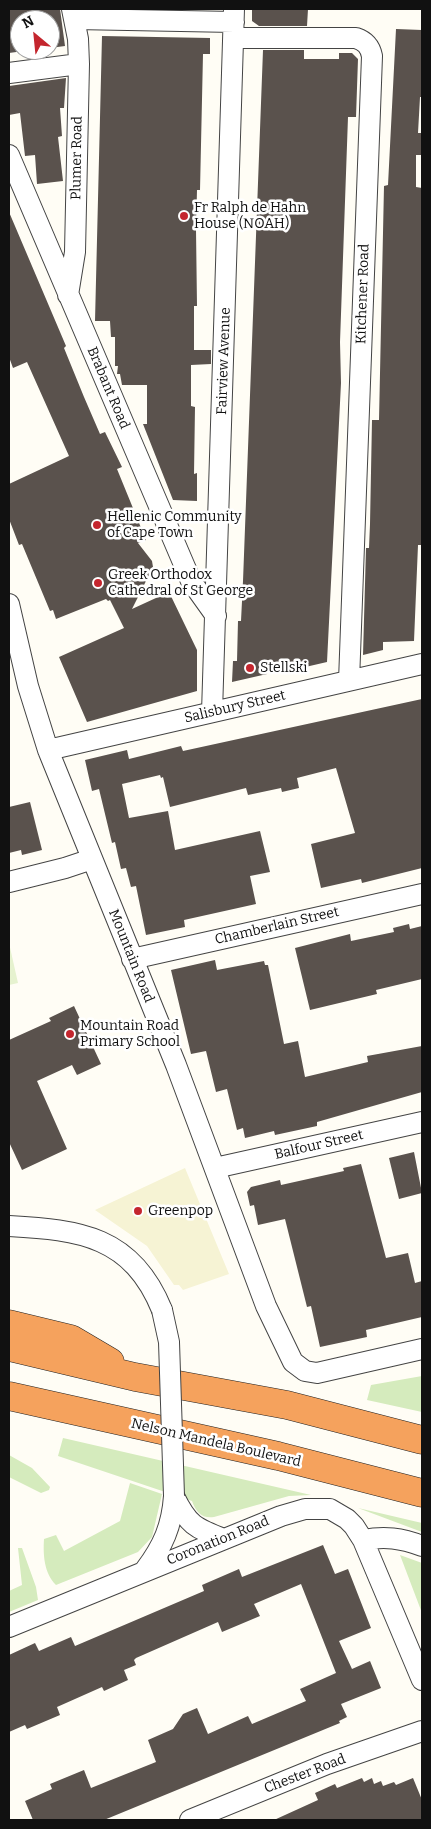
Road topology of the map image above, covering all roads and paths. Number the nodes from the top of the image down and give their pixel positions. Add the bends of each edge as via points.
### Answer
1 (73, 14) edge
2 (234, 23) edge
3 (79, 64) junction
4 (9, 73) edge
5 (9, 155) edge
6 (68, 296) junction
7 (9, 604) edge
8 (216, 616) junction
9 (422, 664) edge
10 (349, 681) junction
11 (212, 712) junction
12 (48, 750) junction
13 (92, 859) junction
14 (9, 882) edge
15 (422, 894) edge
16 (132, 959) junction
17 (422, 1122) edge
18 (215, 1168) junction
19 (9, 1226) edge
20 (9, 1324) edge
21 (9, 1347) edge
22 (422, 1349) edge
23 (135, 1377) junction
24 (9, 1396) edge
25 (422, 1440) edge
26 (422, 1493) edge
27 (174, 1496) junction
28 (224, 1539) junction
29 (363, 1540) junction
30 (422, 1546) edge
31 (145, 1570) junction
32 (9, 1627) edge
33 (422, 1680) edge
34 (422, 1731) edge
35 (190, 1820) edge

1 - 2 street, Kitchener Road
1 - 3 street, Plumer Road
2 - 8 street, Fairview Avenue
2 - 10 street, Kitchener Road via 356,38 363,40 372,56
3 - 4 street
3 - 6 street, Plumer Road via 75,252
5 - 6 street, Brabant Road
6 - 8 street, Brabant Road via 191,581
7 - 12 street, Mountain Road via 28,686
8 - 11 street, Fairview Avenue
9 - 10 street, Salisbury Street
10 - 11 street, Salisbury Street
11 - 12 street, Salisbury Street
12 - 13 street, Mountain Road
13 - 14 street
13 - 16 street, Mountain Road
15 - 16 street, Chamberlain Street
16 - 18 street, Mountain Road
17 - 18 street, Balfour Street
18 - 22 street, Mountain Road via 266,1306 293,1362 305,1371 317,1373
19 - 27 street, bridge via 59,1229 88,1235 109,1245 144,1276 162,1310 169,1342
20 - 23 highway via 71,1339
21 - 23 highway
23 - 25 highway via 287,1406
24 - 26 highway, Nelson Mandela Boulevard via 278,1456
27 - 28 street via 189,1523
27 - 31 street via 168,1533
28 - 29 street, Coronation Road via 281,1516 319,1508 330,1509 347,1518
28 - 31 street, Coronation Road
29 - 30 street via 401,1538
29 - 33 street, Coronation Road
31 - 32 street, Coronation Road
34 - 35 street, Chester Road via 327,1764

